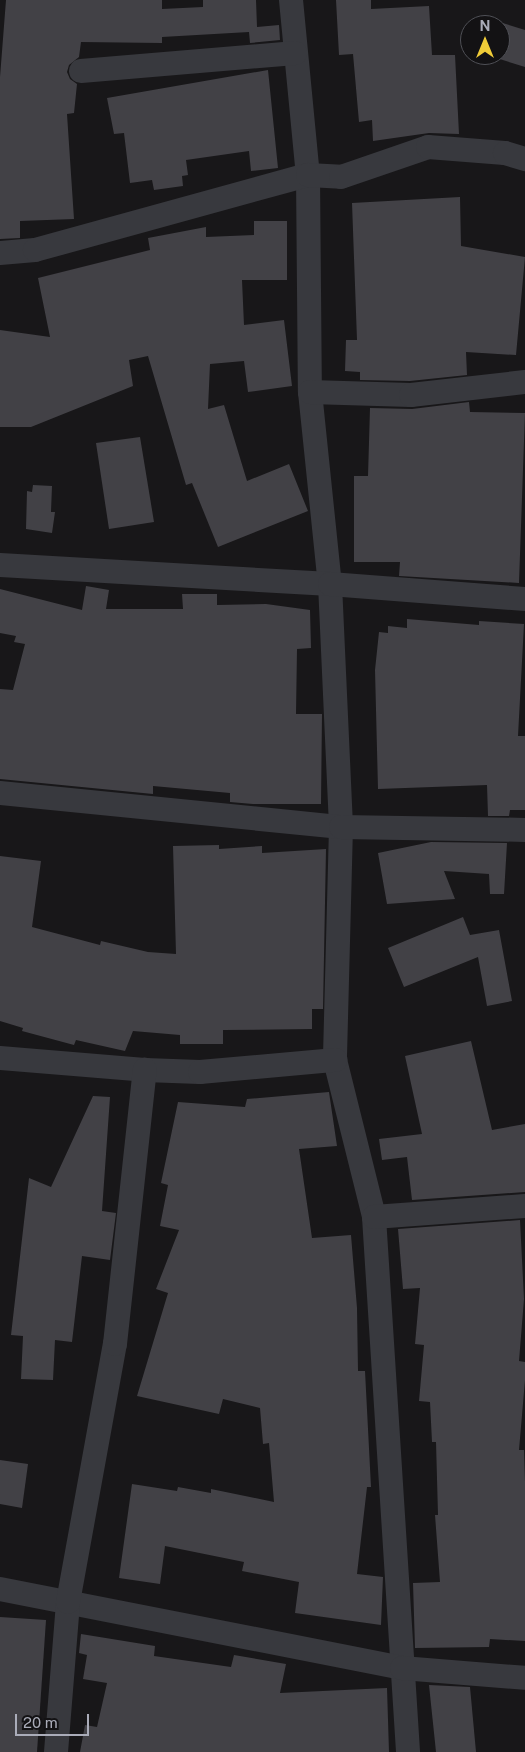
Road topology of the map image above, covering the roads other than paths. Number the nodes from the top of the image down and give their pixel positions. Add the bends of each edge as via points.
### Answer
1 (290, 0) edge
2 (295, 53) junction
3 (81, 72) dead end
4 (525, 159) edge
5 (308, 175) junction
6 (0, 253) edge
7 (525, 382) edge
8 (310, 392) junction
9 (0, 565) edge
10 (330, 584) junction
11 (525, 599) edge
12 (0, 793) edge
13 (341, 827) junction
14 (525, 830) edge
15 (0, 1058) edge
16 (335, 1060) junction
17 (144, 1070) junction
18 (525, 1206) edge
19 (374, 1217) junction
20 (0, 1589) edge
21 (68, 1602) junction
22 (402, 1668) junction
23 (525, 1678) edge
24 (56, 1752) edge
25 (408, 1752) edge

1 - 2 street
2 - 3 street
2 - 5 street
4 - 5 street via 505,153 428,147 342,177
5 - 6 street via 35,250
5 - 8 street
7 - 8 street via 411,394
8 - 10 street
9 - 10 street
10 - 11 street
10 - 13 street
12 - 13 street
13 - 14 street
13 - 16 street
15 - 17 street
16 - 17 street via 200,1072
16 - 19 street
17 - 21 street via 115,1344
18 - 19 street
19 - 22 street
20 - 21 street
21 - 22 street
21 - 24 street
22 - 23 street
22 - 25 street

